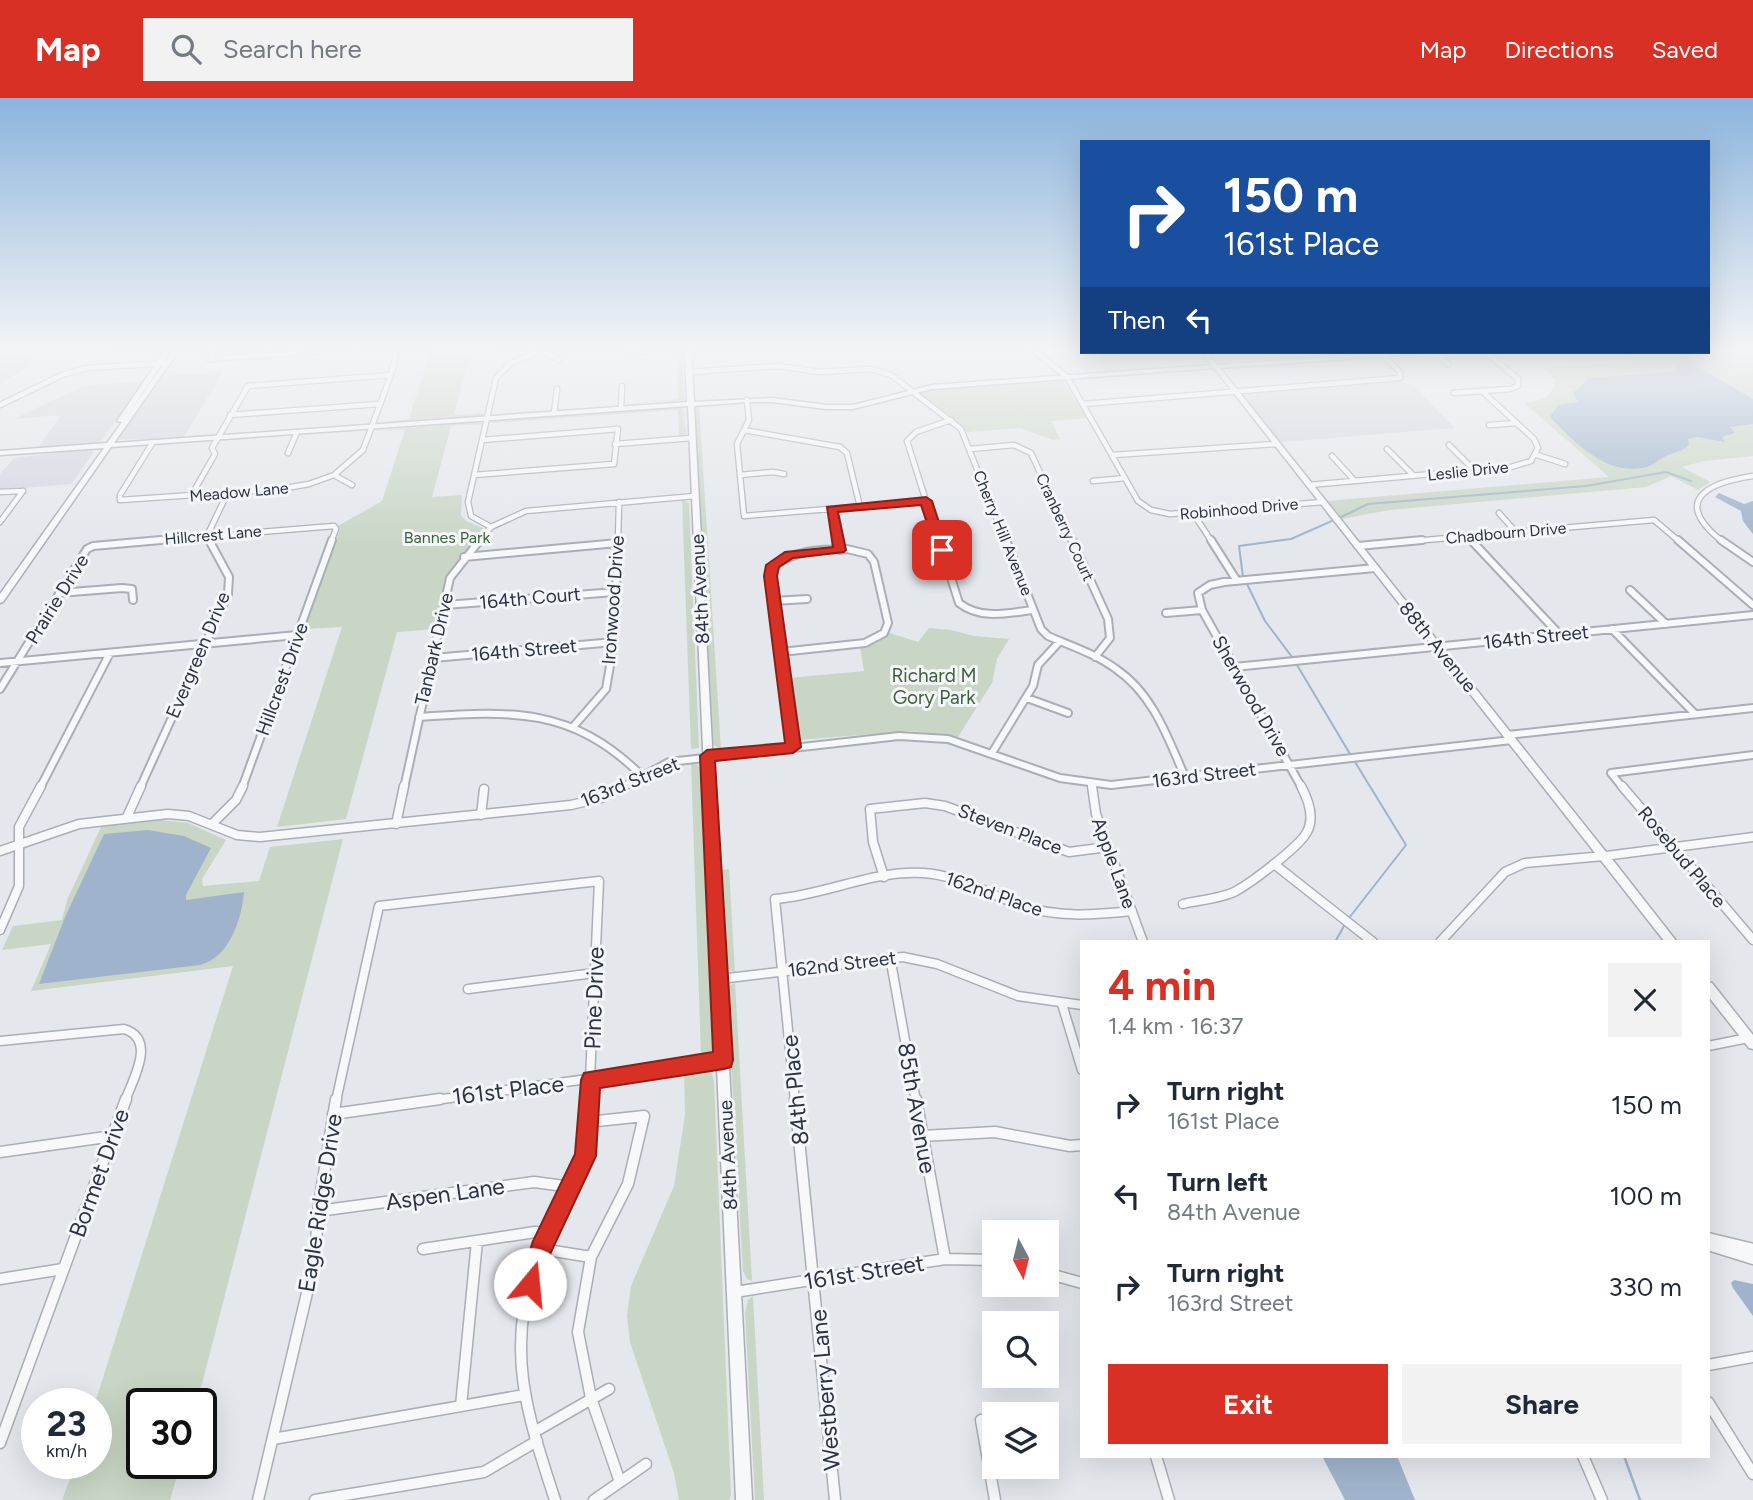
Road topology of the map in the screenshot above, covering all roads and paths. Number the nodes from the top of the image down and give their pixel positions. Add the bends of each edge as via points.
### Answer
1 (126, 414) edge
2 (238, 414) edge
3 (376, 414) edge
4 (488, 414) edge
5 (535, 414) edge
6 (691, 414) edge
7 (748, 414) edge
8 (944, 414) edge
9 (1089, 414) edge
10 (1253, 414) edge
11 (1508, 414) edge
12 (230, 415) joint
13 (487, 418) junction
14 (951, 420) junction
15 (1517, 423) junction
16 (1489, 425) dead end
17 (372, 426) junction
18 (744, 430) junction
19 (297, 432) junction
20 (217, 438) junction
21 (692, 438) junction
22 (482, 440) junction
23 (153, 442) junction
24 (615, 444) junction
25 (1277, 444) junction
26 (107, 445) junction
27 (1449, 445) dead end
28 (970, 449) junction
29 (1387, 449) dead end
30 (0, 453) edge
31 (288, 453) dead end
32 (1112, 455) junction
33 (1537, 455) junction
34 (1332, 456) dead end
35 (1565, 464) dead end
36 (1475, 471) junction
37 (784, 474) dead end
38 (334, 475) junction
39 (474, 475) junction
40 (740, 475) junction
41 (1753, 475) edge
42 (1413, 476) junction
43 (1125, 478) junction
44 (1354, 480) junction
45 (1093, 481) dead end
46 (352, 485) dead end
47 (1310, 485) junction
48 (0, 492) edge
49 (227, 494) junction
50 (191, 496) junction
51 (695, 496) junction
52 (926, 501) junction
53 (619, 502) junction
54 (1323, 502) junction
55 (860, 507) junction
56 (1688, 508) dead end
57 (831, 509) junction
58 (1696, 510) junction
59 (1193, 513) junction
60 (1499, 513) dead end
61 (0, 522) edge
62 (334, 526) joint
63 (491, 527) junction
64 (1515, 531) junction
65 (206, 536) junction
66 (1467, 536) junction
67 (618, 544) junction
68 (93, 546) joint
69 (1358, 546) junction
70 (840, 550) junction
71 (464, 557) junction
72 (1753, 562) edge
73 (1375, 568) junction
74 (1237, 580) junction
75 (1630, 590) dead end
76 (615, 592) junction
77 (60, 593) junction
78 (807, 598) dead end
79 (0, 600) edge
80 (133, 600) dead end
81 (773, 601) junction
82 (445, 605) junction
83 (1753, 605) edge
84 (1033, 610) junction
85 (1202, 610) junction
86 (1166, 613) dead end
87 (1753, 615) edge
88 (1665, 624) junction
89 (1612, 629) junction
90 (297, 635) junction
91 (1560, 635) junction
92 (1060, 641) junction
93 (614, 642) junction
94 (205, 644) junction
95 (1438, 647) junction
96 (780, 652) junction
97 (110, 653) junction
98 (1095, 657) junction
99 (433, 658) junction
100 (18, 661) junction
101 (0, 663) edge
102 (1234, 667) junction
103 (0, 689) edge
104 (1027, 698) junction
105 (1753, 708) edge
106 (1068, 713) dead end
107 (1695, 714) junction
108 (419, 717) junction
109 (573, 727) junction
110 (1510, 738) junction
111 (793, 747) junction
112 (992, 753) junction
113 (1753, 755) edge
114 (707, 756) junction
115 (1290, 764) junction
116 (641, 775) junction
117 (1185, 777) junction
118 (1092, 783) junction
119 (484, 789) dead end
120 (481, 815) junction
121 (127, 817) junction
122 (212, 824) junction
123 (396, 824) junction
124 (1753, 837) edge
125 (19, 844) junction
126 (1108, 847) junction
127 (1673, 847) junction
128 (0, 851) edge
129 (1604, 856) junction
130 (1275, 864) junction
131 (884, 877) junction
132 (775, 899) joint
133 (1183, 904) dead end
134 (379, 906) joint
135 (1132, 911) junction
136 (0, 930) edge
137 (1142, 940) edge
138 (1370, 940) edge
139 (1442, 940) edge
140 (1670, 940) edge
141 (1753, 940) edge
142 (890, 957) junction
143 (783, 970) junction
144 (595, 973) junction
145 (720, 979) junction
146 (468, 989) dead end
147 (1710, 990) edge
148 (1062, 1004) junction
149 (1080, 1006) edge
150 (0, 1041) edge
151 (1751, 1041) edge
152 (1710, 1046) edge
153 (724, 1060) junction
154 (1080, 1063) edge
155 (591, 1080) junction
156 (333, 1114) junction
157 (588, 1122) junction
158 (113, 1136) junction
159 (922, 1136) junction
160 (1080, 1145) edge
161 (0, 1152) edge
162 (572, 1187) junction
163 (318, 1211) junction
164 (549, 1233) junction
165 (1710, 1238) edge
166 (477, 1241) junction
167 (1710, 1246) edge
168 (423, 1249) dead end
169 (541, 1249) junction
170 (1753, 1249) edge
171 (591, 1257) junction
172 (945, 1259) junction
173 (1753, 1259) edge
174 (982, 1260) edge
175 (64, 1269) junction
176 (1059, 1277) edge
177 (0, 1279) edge
178 (814, 1280) junction
179 (1080, 1282) edge
180 (735, 1292) junction
181 (1753, 1357) edge
182 (1710, 1365) edge
183 (609, 1389) dead end
184 (524, 1395) junction
185 (590, 1398) junction
186 (1710, 1405) edge
187 (461, 1406) junction
188 (981, 1420) dead end
189 (3, 1430) edge
190 (535, 1436) junction
191 (273, 1439) junction
192 (0, 1443) edge
193 (1157, 1458) edge
194 (1584, 1458) edge
195 (646, 1464) dead end
196 (1753, 1474) edge
197 (620, 1482) junction
198 (258, 1500) edge
199 (315, 1500) edge
200 (555, 1500) edge
201 (593, 1500) edge
202 (744, 1500) edge
203 (835, 1500) edge
204 (995, 1500) edge
205 (1169, 1500) edge
206 (1602, 1500) edge

1 - 26 street
2 - 12 street
3 - 17 street, Meadow Lane
4 - 13 street
5 - 13 street
6 - 21 street, 84th Avenue
7 - 18 street
8 - 14 street, Cherry Hill Avenue
9 - 32 street, Robinhood Drive
10 - 25 street, 88th Avenue
11 - 15 street
12 - 20 street
13 - 17 street
13 - 22 street
14 - 28 street, Cherry Hill Avenue
14 - 52 street via 908,438
15 - 16 street
15 - 33 street via 1534,439
17 - 19 street
17 - 38 street, Meadow Lane via 363,450
18 - 40 street via 737,441
18 - 55 street via 840,447 847,453
19 - 20 street
19 - 31 street
20 - 23 street
20 - 50 street via 212,448 215,454
21 - 24 street
21 - 51 street, 84th Avenue
22 - 24 street via 618,429
22 - 39 street
23 - 26 street
23 - 50 street, Meadow Lane via 120,500
24 - 39 street via 614,464
25 - 32 street
25 - 47 street, 88th Avenue
26 - 30 street
26 - 79 street
27 - 36 street
28 - 84 street, Cherry Hill Avenue
28 - 98 street, Cranberry Court via 1014,445 1031,453 1108,619 1110,638
29 - 42 street
32 - 43 street, Robinhood Drive
33 - 35 street
33 - 36 street, Leslie Drive via 1517,467
34 - 44 street
36 - 42 street, Leslie Drive
37 - 40 street
38 - 46 street
38 - 49 street, Meadow Lane via 296,487
39 - 63 street via 469,512
40 - 57 street via 744,516
41 - 58 street via 1707,485
42 - 44 street, Leslie Drive
43 - 45 street
43 - 59 street, Robinhood Drive via 1147,509
44 - 47 street, Leslie Drive
47 - 54 street, 88th Avenue
48 - 61 street via 23,491
49 - 50 street, Meadow Lane
49 - 65 street
51 - 53 street, Tanbark Drive
51 - 114 street, 84th Avenue
52 - 55 street
52 - 84 street via 961,605 982,614
53 - 63 street, Tanbark Drive via 526,512
53 - 67 street, Ironwood Drive
54 - 59 street, Robinhood Drive
54 - 69 street, 88th Avenue
55 - 57 street
56 - 58 street
57 - 70 street
58 - 72 street via 1714,535
59 - 74 street
60 - 64 street
62 - 65 street, Hillcrest Lane
62 - 90 street, Hillcrest Drive
63 - 71 street, Tanbark Drive
64 - 66 street, Chadbourn Drive
64 - 83 street, Chadbourn Drive via 1654,520
65 - 68 street, Hillcrest Lane
65 - 94 street, Evergreen Drive via 229,577 228,594
66 - 69 street, Chadbourn Drive
66 - 91 street
67 - 71 street
67 - 76 street, Ironwood Drive
68 - 77 street, Prairie Drive
69 - 73 street, 88th Avenue
70 - 81 street via 796,554 776,562 770,572
70 - 96 street via 860,550 871,556 887,620 884,633 864,643
71 - 82 street, Tanbark Drive via 450,578
73 - 74 street
73 - 95 street, 88th Avenue
74 - 85 street via 1202,588 1198,593
75 - 88 street
76 - 82 street, 164th Court
76 - 93 street, Ironwood Drive
77 - 80 street via 122,588 132,589
77 - 100 street, Prairie Drive
78 - 81 street
81 - 96 street
82 - 99 street, Tanbark Drive
84 - 92 street, Cherry Hill Avenue via 1041,629
85 - 86 street
85 - 102 street, Sherwood Drive
87 - 88 street, 164th Street
88 - 89 street, 164th Street
89 - 91 street, 164th Street
89 - 107 street
90 - 94 street
90 - 122 street, Hillcrest Drive via 244,785
91 - 95 street, 164th Street
92 - 98 street, Cherry Hill Avenue
92 - 104 street via 1038,665
93 - 99 street, 164th Street
93 - 109 street, Ironwood Drive via 606,689
94 - 97 street
94 - 121 street, Evergreen Drive
95 - 102 street, 164th Street
95 - 110 street, 88th Avenue
96 - 111 street
97 - 100 street
97 - 125 street via 19,827
98 - 117 street, Cherry Hill Avenue via 1142,690
99 - 108 street, Tanbark Drive
100 - 101 street
100 - 103 street, Prairie Drive
102 - 115 street, Sherwood Drive
104 - 106 street
104 - 112 street
105 - 107 street, 163rd Street
107 - 110 street, 163rd Street
108 - 109 street via 495,712
108 - 123 street, Tanbark Drive
109 - 116 street via 614,750
110 - 115 street, 163rd Street
110 - 129 street, 88th Avenue
111 - 112 street, 163rd Street via 914,736 948,739
111 - 114 street, 163rd Street
112 - 118 street, 163rd Street via 1060,778
113 - 127 street, Rosebud Place via 1611,774
114 - 116 street, 163rd Street via 668,762
114 - 145 street, 84th Avenue
115 - 117 street, 163rd Street
115 - 130 street, Sherwood Drive via 1308,799 1311,817 1307,833
116 - 120 street, 163rd Street via 601,798
117 - 118 street, 163rd Street
118 - 126 street, Apple Lane via 1096,814
119 - 120 street
120 - 123 street, 163rd Street
121 - 122 street, 163rd Street via 178,815
121 - 125 street, 163rd Street via 79,824
122 - 123 street, 163rd Street via 237,835 260,838
124 - 127 street
125 - 128 street, 163rd Street
125 - 136 street via 19,886
126 - 131 street, Steven Place via 1069,852 945,806 925,803 870,809 873,842
126 - 135 street, Apple Lane
127 - 129 street
127 - 141 street, Rosebud Place
129 - 139 street via 1525,863 1505,872
129 - 140 street, 88th Avenue
130 - 133 street, Sherwood Drive via 1234,892
130 - 138 street
131 - 132 street, 162nd Place
131 - 135 street, 162nd Place via 944,875 1019,904 1066,916
132 - 143 street, 84th Place
134 - 144 street, Pine Drive via 599,881
134 - 156 street, Eagle Ridge Drive
135 - 137 street, Apple Lane
142 - 143 street, 162nd Street
142 - 148 street, 162nd Street via 941,963 1002,991
142 - 159 street, 85th Avenue
143 - 145 street, 162nd Street
143 - 178 street, 84th Place
144 - 146 street
144 - 155 street, Pine Drive
145 - 153 street, 84th Avenue
147 - 151 street
148 - 149 street, 162nd Street
148 - 154 street
150 - 158 street, Bormet Drive via 115,1029 136,1034 142,1053
151 - 152 street
153 - 155 street, 161st Place
153 - 180 street, 84th Avenue
155 - 156 street, 161st Place
155 - 157 street, Pine Drive
156 - 163 street, Eagle Ridge Drive
157 - 162 street, Pine Drive via 585,1156
157 - 171 street via 643,1116 628,1184
158 - 161 street
158 - 175 street, Bormet Drive
159 - 160 street via 995,1132
159 - 172 street, 85th Avenue
162 - 163 street, Aspen Lane via 534,1182
162 - 164 street, Pine Drive
163 - 191 street, Eagle Ridge Drive via 315,1259
164 - 166 street
164 - 169 street, Pine Drive
165 - 170 street
166 - 168 street
166 - 187 street
167 - 173 street
169 - 171 street
169 - 184 street, Pine Drive via 519,1350
171 - 185 street via 578,1332
172 - 174 street, 161st Street
172 - 178 street, 161st Street
175 - 177 street
175 - 189 street, Bormet Drive
176 - 179 street
178 - 180 street, 161st Street
178 - 203 street, Westberry Lane
180 - 202 street, 84th Avenue
181 - 182 street
183 - 185 street
184 - 187 street
184 - 190 street, Pine Drive
185 - 190 street
185 - 197 street
186 - 196 street
187 - 191 street
188 - 204 street
189 - 192 street, Bormet Drive
190 - 199 street via 513,1457 484,1472
190 - 200 street, Pine Drive
191 - 198 street, Eagle Ridge Drive
193 - 205 street
194 - 206 street
195 - 197 street
197 - 201 street

